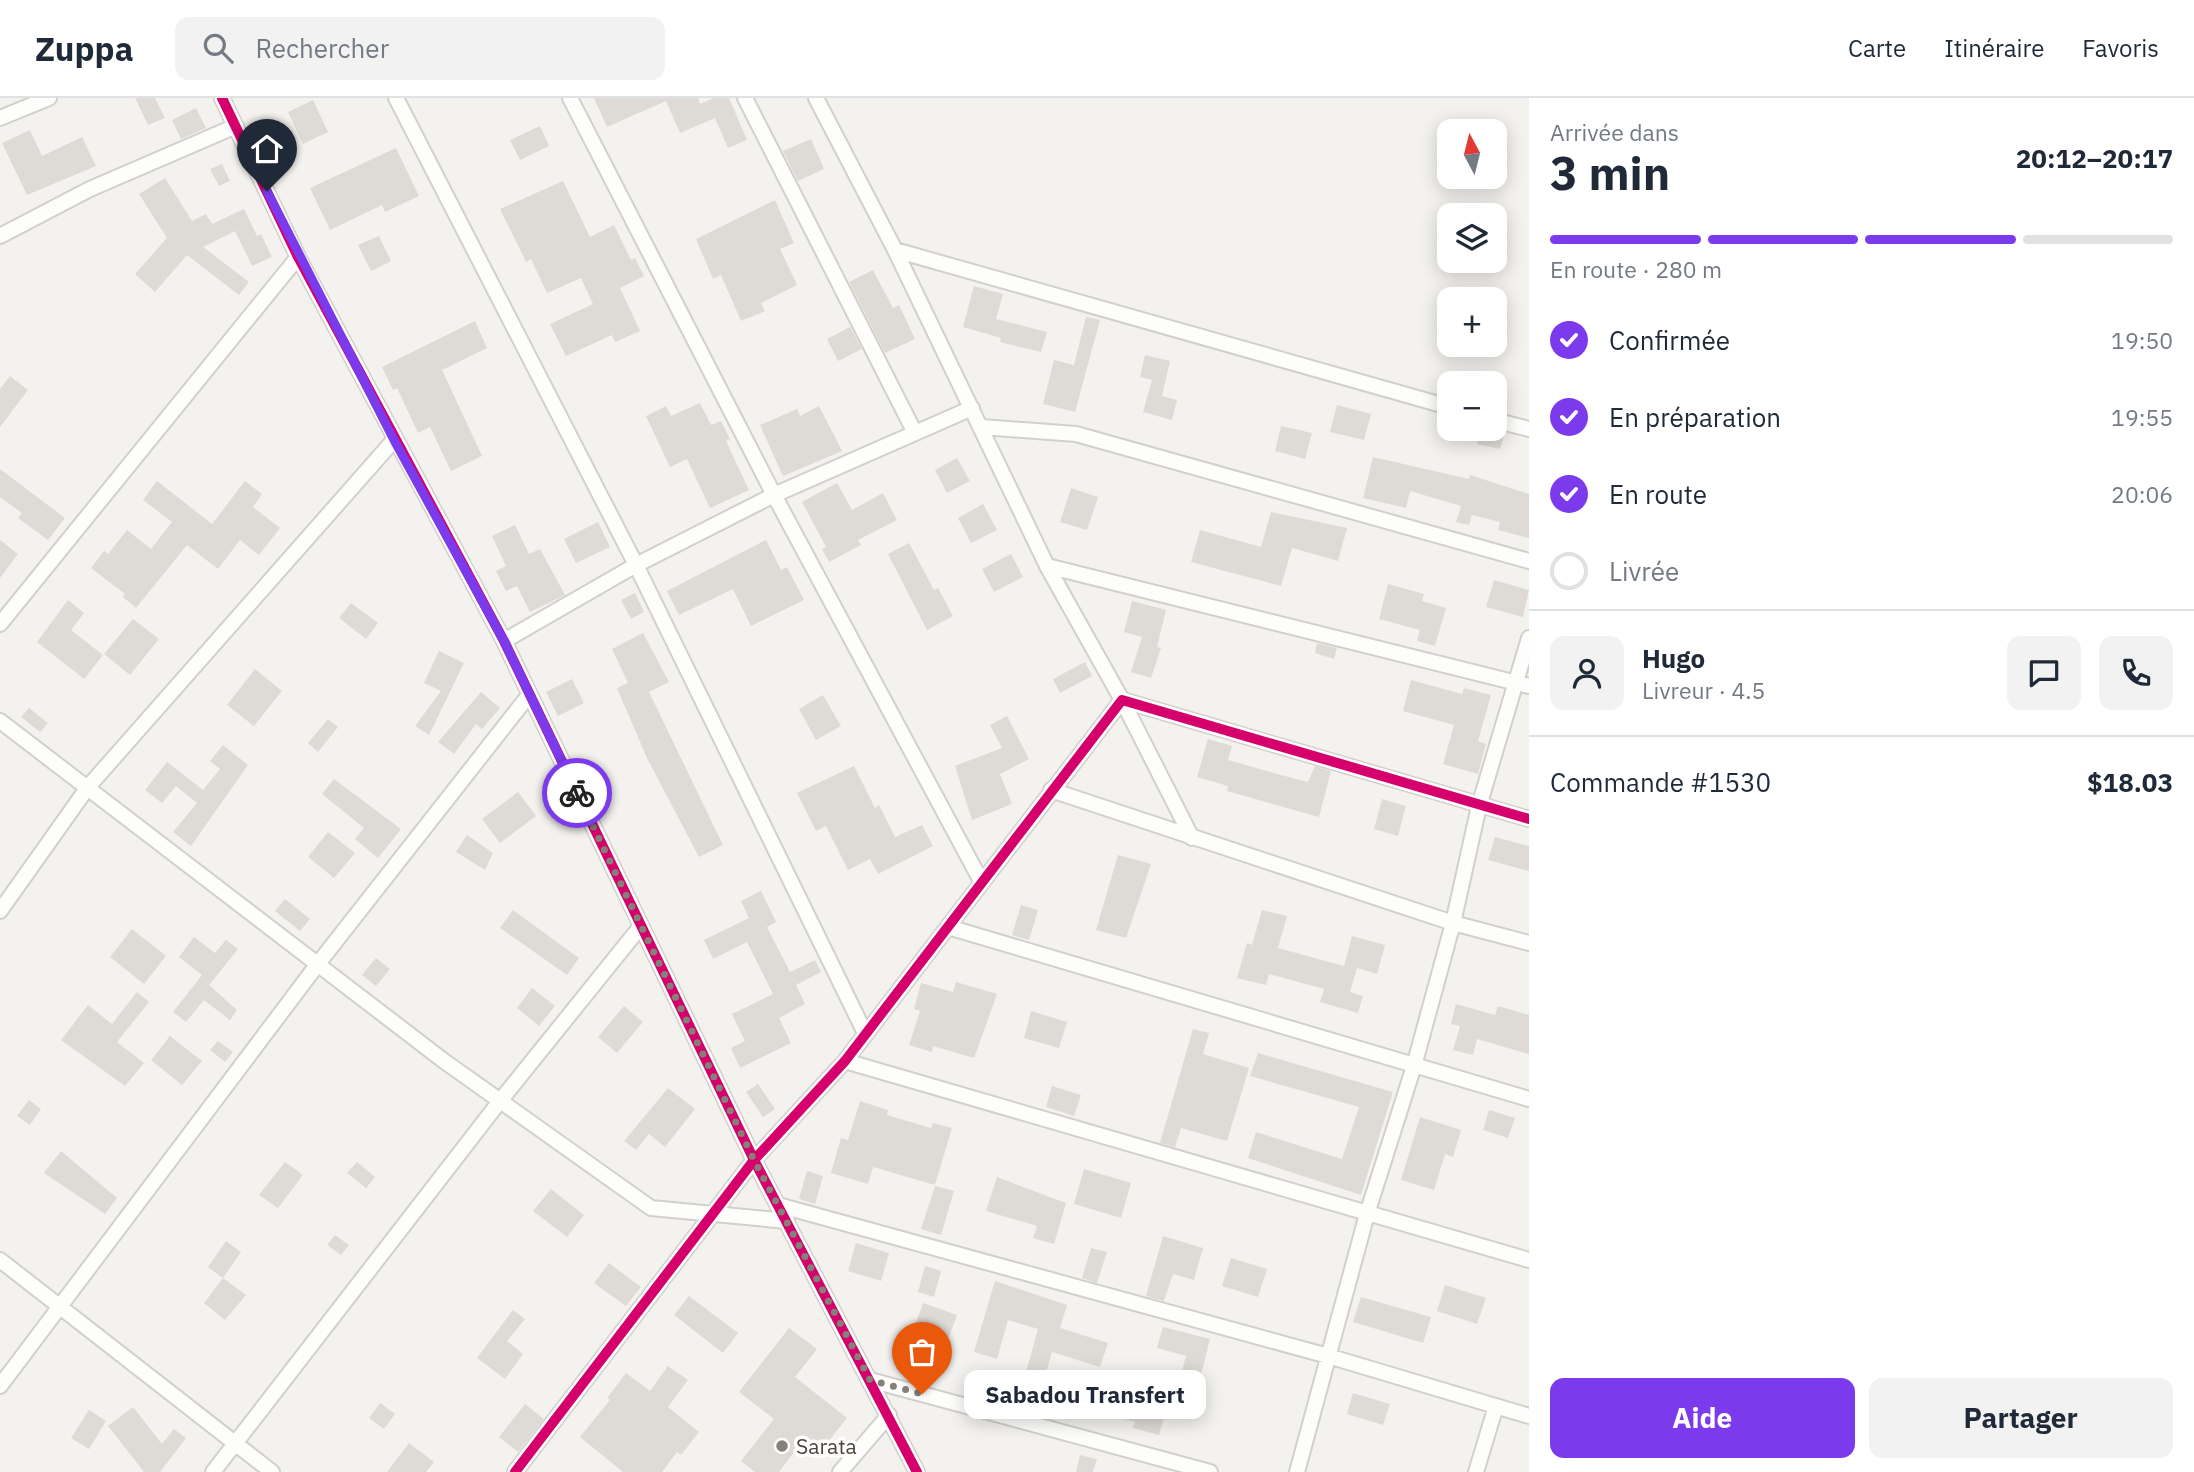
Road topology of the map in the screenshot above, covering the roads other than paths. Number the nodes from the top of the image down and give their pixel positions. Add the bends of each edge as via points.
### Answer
1 (49, 98) edge
2 (222, 98) edge
3 (396, 98) edge
4 (570, 98) edge
5 (744, 98) edge
6 (816, 98) edge
7 (0, 118) edge
8 (236, 126) junction
9 (0, 236) edge
10 (895, 250) junction
11 (298, 257) junction
12 (1437, 404) edge
13 (972, 408) junction
14 (1507, 423) edge
15 (981, 427) junction
16 (1529, 429) edge
17 (915, 433) junction
18 (394, 440) junction
19 (774, 495) junction
20 (1529, 561) edge
21 (636, 565) junction
22 (1047, 566) junction
23 (0, 624) edge
24 (1529, 638) edge
25 (504, 641) junction
26 (1522, 684) edge
27 (529, 695) junction
28 (1122, 700) junction
29 (0, 721) edge
30 (88, 788) junction
31 (1051, 790) junction
32 (1479, 806) junction
33 (1529, 819) edge
34 (1192, 838) junction
35 (981, 881) junction
36 (0, 911) edge
37 (1452, 923) junction
38 (641, 926) junction
39 (948, 927) junction
40 (1529, 943) edge
41 (317, 965) junction
42 (865, 1033) junction
43 (845, 1060) junction
44 (1414, 1066) junction
45 (1529, 1099) edge
46 (500, 1101) junction
47 (754, 1160) junction
48 (778, 1205) junction
49 (712, 1214) junction
50 (1367, 1214) junction
51 (787, 1221) junction
52 (0, 1260) edge
53 (1529, 1260) edge
54 (62, 1308) junction
55 (1328, 1356) junction
56 (870, 1380) junction
57 (0, 1386) edge
58 (1496, 1406) junction
59 (888, 1415) junction
60 (1529, 1416) edge
61 (236, 1443) junction
62 (213, 1472) edge
63 (272, 1472) edge
64 (515, 1472) edge
65 (840, 1472) edge
66 (916, 1472) edge
67 (1210, 1472) edge
68 (1297, 1472) edge
69 (1476, 1472) edge

1 - 7 street
2 - 8 street
3 - 21 street
4 - 19 street
5 - 17 street
6 - 10 street
8 - 9 street via 90,189
8 - 11 street
10 - 12 street
10 - 13 street
11 - 18 street
11 - 23 street
13 - 15 street
13 - 17 street
14 - 16 street
15 - 20 street via 1076,434
15 - 22 street
17 - 19 street
18 - 25 street
18 - 30 street
19 - 21 street
19 - 35 street
21 - 25 street
21 - 42 street
22 - 26 street
22 - 28 street
24 - 26 street
25 - 27 street
26 - 32 street
27 - 38 street
27 - 41 street
28 - 31 street
28 - 32 street
28 - 34 street
29 - 30 street
30 - 36 street
30 - 41 street
31 - 34 street
31 - 35 street
32 - 33 street
32 - 37 street
34 - 37 street
35 - 39 street
37 - 40 street
37 - 44 street
38 - 46 street
38 - 47 street
39 - 42 street
39 - 44 street
41 - 46 street
41 - 54 street
42 - 43 street
43 - 47 street
43 - 50 street
44 - 45 street
44 - 50 street
46 - 49 street via 651,1208
46 - 61 street
47 - 48 street
47 - 49 street
48 - 51 street
48 - 55 street
49 - 51 street
49 - 64 street
50 - 53 street
50 - 55 street
51 - 56 street
52 - 54 street
54 - 57 street
54 - 61 street
55 - 58 street
55 - 68 street
56 - 59 street
56 - 67 street
58 - 60 street
58 - 69 street
59 - 65 street
59 - 66 street
61 - 62 street
61 - 63 street

